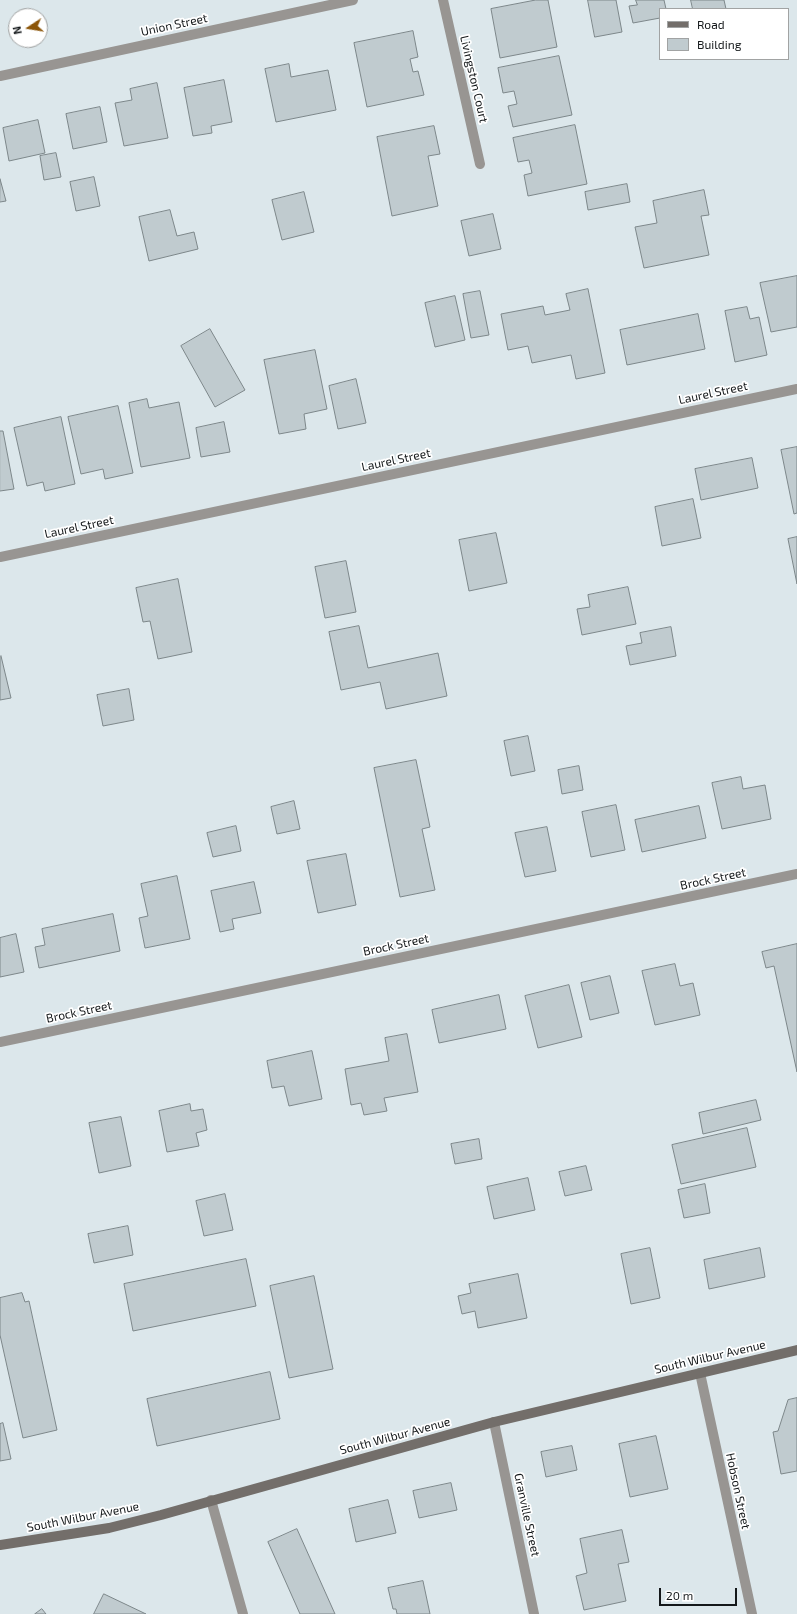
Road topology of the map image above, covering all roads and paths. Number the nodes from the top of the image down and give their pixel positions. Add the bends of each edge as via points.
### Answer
1 (353, 0) edge
2 (444, 0) edge
3 (0, 76) edge
4 (480, 164) dead end
5 (797, 388) edge
6 (0, 557) edge
7 (797, 874) edge
8 (0, 1042) edge
9 (797, 1350) edge
10 (700, 1373) junction
11 (494, 1422) junction
12 (211, 1500) junction
13 (0, 1545) edge
14 (244, 1614) edge
15 (534, 1614) edge
16 (752, 1614) edge

1 - 3 street, Union Street
2 - 4 street, Livingston Court
5 - 6 street, Laurel Street
7 - 8 street, Brock Street
9 - 10 main road, South Wilbur Avenue
10 - 11 main road, South Wilbur Avenue
10 - 16 street, Hobson Street
11 - 12 main road, South Wilbur Avenue
11 - 15 street, Granville Street
12 - 13 main road, South Wilbur Avenue via 109,1528
12 - 14 street

